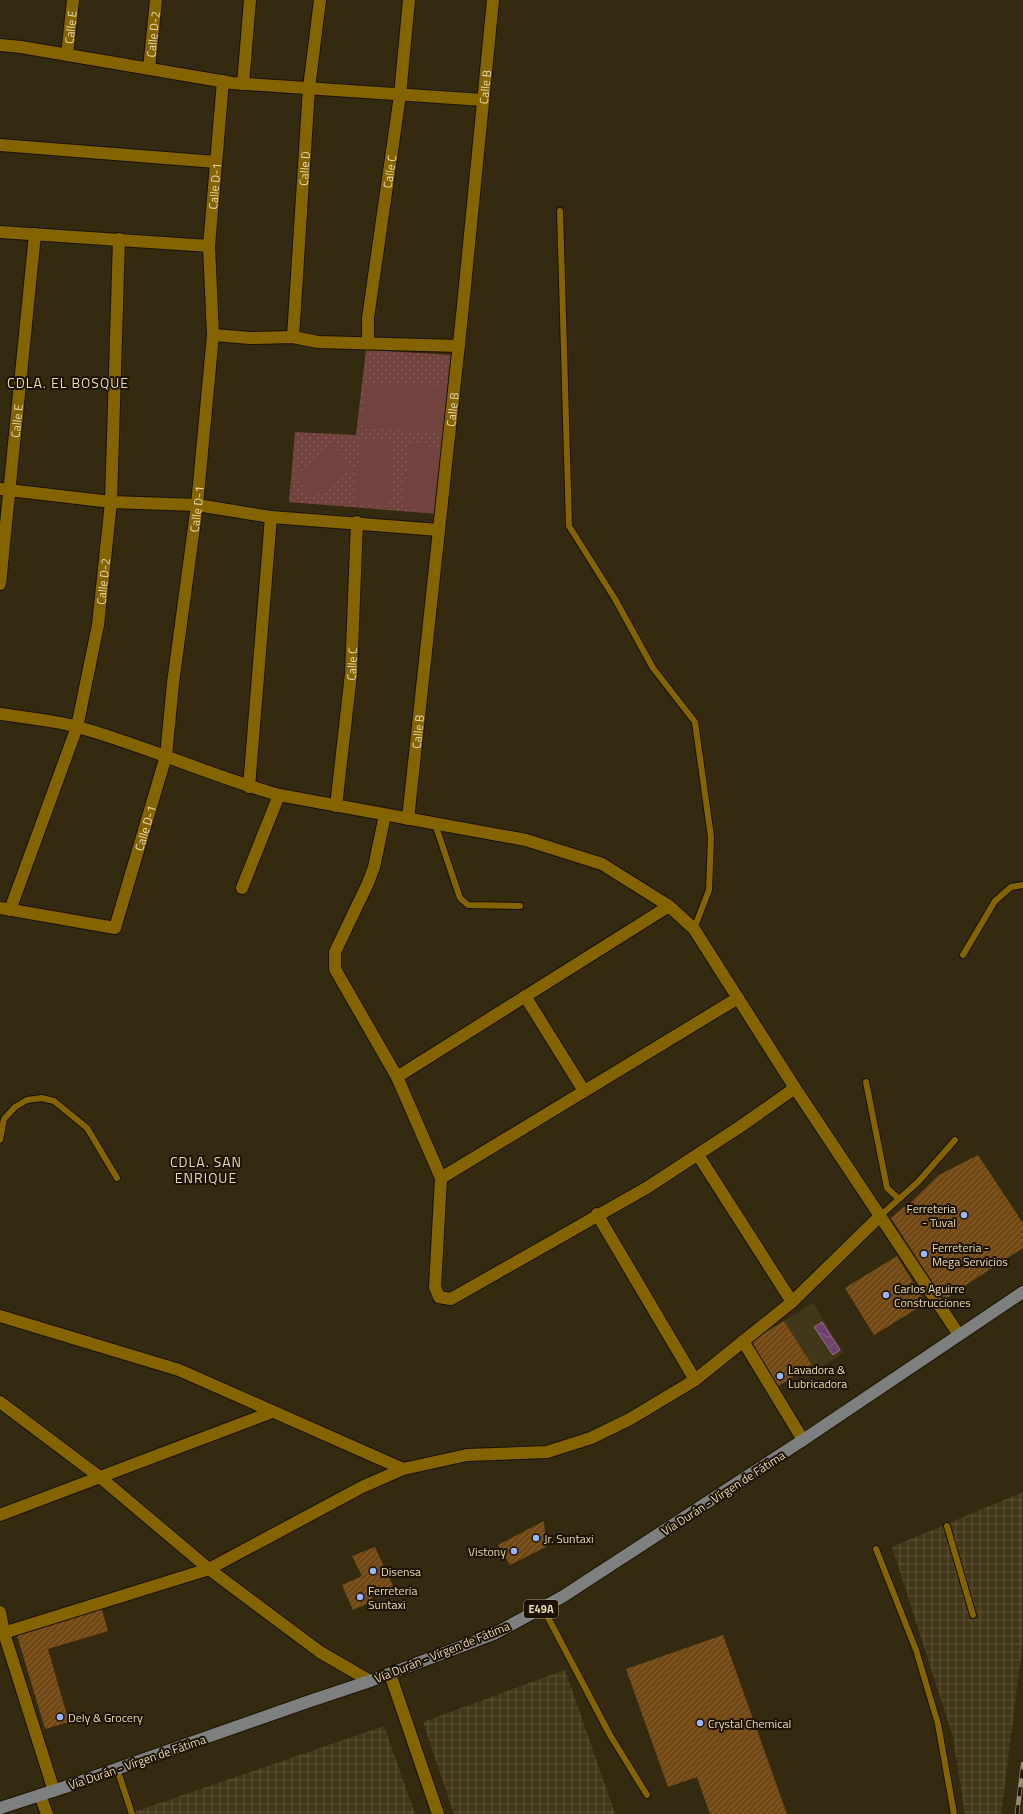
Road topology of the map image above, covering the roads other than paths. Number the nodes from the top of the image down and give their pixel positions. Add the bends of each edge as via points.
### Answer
1 (73, 0) edge
2 (156, 0) edge
3 (250, 0) edge
4 (320, 0) edge
5 (409, 0) edge
6 (493, 0) edge
7 (0, 45) edge
8 (67, 55) junction
9 (149, 69) junction
10 (223, 81) junction
11 (242, 84) junction
12 (309, 88) junction
13 (400, 95) junction
14 (483, 100) junction
15 (0, 145) edge
16 (216, 162) junction
17 (560, 211) dead end
18 (0, 232) edge
19 (35, 234) junction
20 (119, 239) junction
21 (209, 246) junction
22 (213, 335) junction
23 (293, 337) junction
24 (368, 342) junction
25 (459, 346) junction
26 (5, 489) edge
27 (110, 502) junction
28 (197, 505) junction
29 (271, 516) junction
30 (357, 522) junction
31 (439, 530) junction
32 (0, 584) edge
33 (0, 714) edge
34 (77, 727) junction
35 (166, 756) junction
36 (249, 787) junction
37 (279, 795) junction
38 (336, 806) junction
39 (386, 815) junction
40 (408, 819) junction
41 (435, 824) junction
42 (1023, 885) edge
43 (242, 888) dead end
44 (520, 906) dead end
45 (668, 906) junction
46 (5, 909) edge
47 (694, 929) junction
48 (963, 955) dead end
49 (525, 996) junction
50 (738, 998) junction
51 (397, 1077) junction
52 (866, 1082) dead end
53 (795, 1088) junction
54 (584, 1091) junction
55 (0, 1140) edge
56 (955, 1140) dead end
57 (698, 1154) junction
58 (117, 1178) dead end
59 (441, 1178) junction
60 (899, 1199) junction
61 (597, 1214) junction
62 (880, 1216) junction
63 (1023, 1292) edge
64 (792, 1302) junction
65 (0, 1316) edge
66 (959, 1335) junction
67 (743, 1341) junction
68 (694, 1380) junction
69 (0, 1402) edge
70 (272, 1412) junction
71 (803, 1440) junction
72 (403, 1469) junction
73 (101, 1478) junction
74 (0, 1515) edge
75 (947, 1526) dead end
76 (876, 1549) dead end
77 (209, 1569) junction
78 (542, 1608) junction
79 (0, 1612) edge
80 (973, 1615) dead end
81 (2, 1634) edge
82 (390, 1674) junction
83 (370, 1681) junction
84 (117, 1769) junction
85 (54, 1791) junction
86 (40, 1795) junction
87 (647, 1795) dead end
88 (0, 1808) edge
89 (47, 1814) edge
90 (132, 1814) edge
91 (438, 1814) edge
92 (954, 1814) edge

1 - 8 street, Calle E
2 - 9 street, Calle D-2
3 - 11 street
4 - 12 street, Calle D
5 - 13 street, Calle C
6 - 14 street, Calle B
7 - 8 street
8 - 9 street
9 - 10 street
10 - 11 street
10 - 16 street, Calle D-1
11 - 12 street
12 - 13 street
12 - 23 street, Calle D
13 - 14 street
13 - 24 street, Calle C via 368,318
14 - 25 street, Calle B
15 - 16 street
16 - 21 street, Calle D-1
17 - 47 lane via 569,526 615,599 653,668 695,722 710,837 709,890
18 - 19 street
19 - 20 street
19 - 26 street, Calle E
20 - 21 street
20 - 27 street, Calle D-2
21 - 22 street, Calle D-1
22 - 23 street via 251,338
22 - 28 street, Calle D-1
23 - 24 street via 318,342
24 - 25 street
25 - 31 street, Calle B
26 - 27 street
26 - 32 street, Calle E
27 - 28 street
27 - 34 street, Calle D-2 via 98,625
28 - 29 street
28 - 35 street, Calle D-1
29 - 30 street
29 - 36 street
30 - 31 street
30 - 38 street, Calle C via 351,674
31 - 40 street, Calle B
33 - 34 street
34 - 35 street
34 - 46 street, Calle D-2
35 - 36 street
35 - 46 street, Calle D-1 via 116,928
36 - 37 street
37 - 38 street
37 - 43 street
38 - 39 street
39 - 40 street
39 - 51 street via 368,884 335,952 335,969
40 - 41 street
41 - 44 lane via 460,898 468,905
41 - 45 street via 526,840 602,864
42 - 48 lane via 1011,887 995,901
45 - 47 street
45 - 49 street
47 - 50 street
49 - 51 street
49 - 54 street
50 - 53 street
50 - 54 street
51 - 59 street
52 - 60 lane via 887,1188
53 - 57 street
53 - 62 street
54 - 59 street
55 - 58 lane via 4,1119 14,1107 28,1100 42,1098 54,1102 87,1128
56 - 60 lane via 918,1182
57 - 61 street via 648,1187
57 - 64 street
59 - 61 street via 435,1287 439,1297 451,1299
60 - 62 lane
61 - 68 street
62 - 64 street
62 - 66 street
63 - 66 main road, Vía Durán - Vírgen de Fátima / E49A
64 - 67 street
65 - 70 street via 179,1370
66 - 71 main road, Vía Durán - Vírgen de Fátima / E49A
67 - 68 street
67 - 71 street
68 - 72 street via 630,1419 566,1448 547,1452 467,1455
69 - 73 street
70 - 72 street
70 - 73 street
71 - 78 main road, Vía Durán - Vírgen de Fátima / E49A via 569,1593
72 - 77 street via 362,1487
73 - 74 street
73 - 77 street
75 - 80 lane
76 - 92 lane via 916,1650 938,1724
77 - 81 street
77 - 83 street via 320,1652
78 - 82 main road, Vía Durán - Vírgen de Fátima / E49A via 494,1634
78 - 87 lane via 610,1735
79 - 81 street
81 - 85 street
82 - 83 main road, Vía Durán - Vírgen de Fátima / E49A
82 - 91 street
83 - 84 main road, Vía Durán - Vírgen de Fátima / E49A
84 - 85 main road, Vía Durán - Vírgen de Fátima / E49A
84 - 90 lane
85 - 86 main road, Vía Durán - Vírgen de Fátima / E49A
86 - 88 main road, Vía Durán - Vírgen de Fátima / E49A
86 - 89 street

